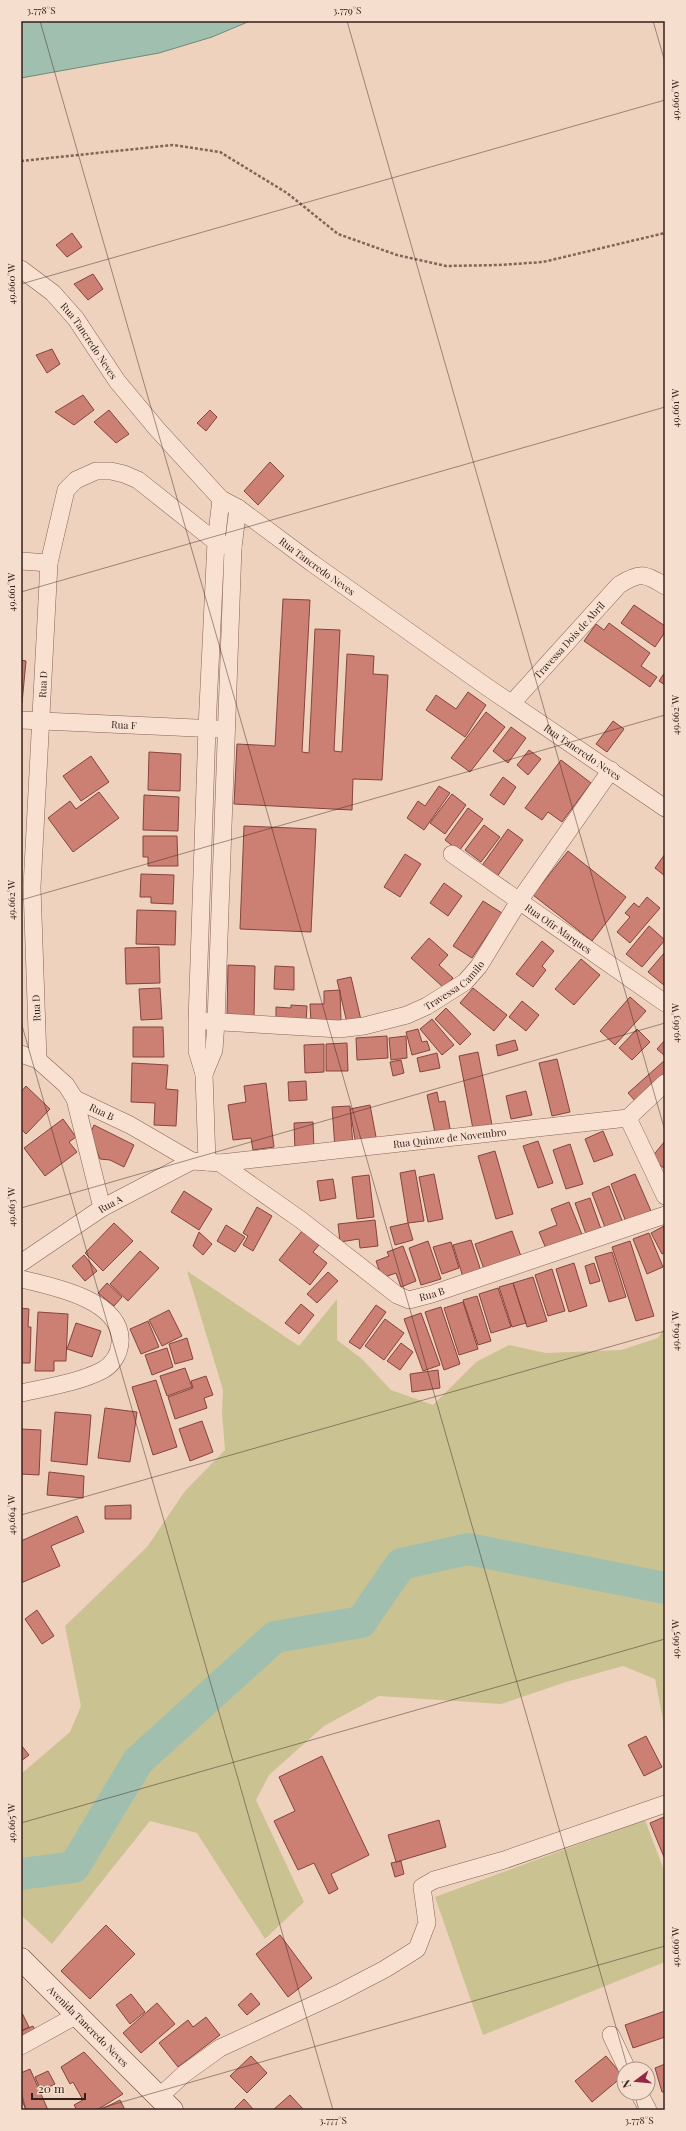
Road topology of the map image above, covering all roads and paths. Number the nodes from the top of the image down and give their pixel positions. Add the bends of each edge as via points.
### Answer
1 (21, 161) edge
2 (665, 233) edge
3 (21, 270) edge
4 (221, 499) junction
5 (238, 508) junction
6 (216, 542) junction
7 (233, 547) junction
8 (21, 562) edge
9 (49, 563) junction
10 (665, 586) edge
11 (512, 703) junction
12 (21, 720) edge
13 (40, 721) junction
14 (207, 728) junction
15 (228, 730) junction
16 (610, 770) junction
17 (665, 808) edge
18 (452, 854) dead end
19 (27, 887) edge
20 (519, 901) junction
21 (665, 1003) edge
22 (197, 1021) junction
23 (216, 1022) junction
24 (21, 1054) edge
25 (38, 1060) junction
26 (204, 1074) junction
27 (665, 1083) edge
28 (75, 1099) junction
29 (628, 1118) junction
30 (207, 1162) junction
31 (665, 1196) edge
32 (102, 1208) junction
33 (665, 1215) edge
34 (21, 1263) edge
35 (21, 1279) edge
36 (21, 1393) edge
37 (665, 1804) edge
38 (21, 1958) edge
39 (77, 2015) junction
40 (611, 2034) dead end
41 (21, 2046) edge
42 (623, 2061) edge
43 (166, 2104) edge

1 - 2 path via 173,145 220,152 287,194 338,234 397,255 446,266 499,266 543,262
3 - 4 street, Rua Tancredo Neves via 53,293 76,319 117,381
4 - 5 street, Rua Tancredo Neves
4 - 6 street
5 - 7 street
5 - 11 street, Rua Tancredo Neves via 312,564
6 - 7 street, Rua D
6 - 9 street, Rua D via 138,480 111,471 96,471 76,480 66,490
6 - 14 street
7 - 15 street
8 - 9 street
9 - 13 street, Rua D
10 - 11 street, Travessa Dois de Abril via 650,576 635,576 619,585
11 - 16 street, Rua Tancredo Neves
12 - 13 street, Rua F
13 - 14 street, Rua F
13 - 19 street, Rua D
14 - 15 street, Rua F
14 - 22 street
15 - 23 street
16 - 17 street, Rua Tancredo Neves
16 - 20 street, Travessa Camilo
18 - 20 street, Rua Ofir Marques
19 - 25 street, Rua D
20 - 21 street, Rua Ofir Marques
20 - 23 street, Travessa Camilo via 479,966 464,982 427,1006 407,1015 364,1026 339,1029
22 - 23 street, Travessa Camilo
22 - 26 street via 197,1051
23 - 26 street via 214,1050
24 - 25 street
25 - 28 street via 66,1084
26 - 30 street
27 - 29 street
28 - 30 street, Rua B
28 - 32 street
29 - 30 street, Rua Quinze de Novembro
29 - 31 street
30 - 32 street, Rua A
30 - 33 street, Rua B via 301,1220 387,1289 409,1300
32 - 34 street, Rua A
35 - 36 street via 58,1287 82,1296 102,1308 115,1323 120,1337 114,1361 104,1370 84,1378
37 - 43 street via 504,1860 434,1880 422,1887 427,1923 417,1949 339,1993 220,2048 184,2074
38 - 39 street, Avenida Tancredo Neves
39 - 41 street
39 - 43 street, Avenida Tancredo Neves
40 - 42 street

